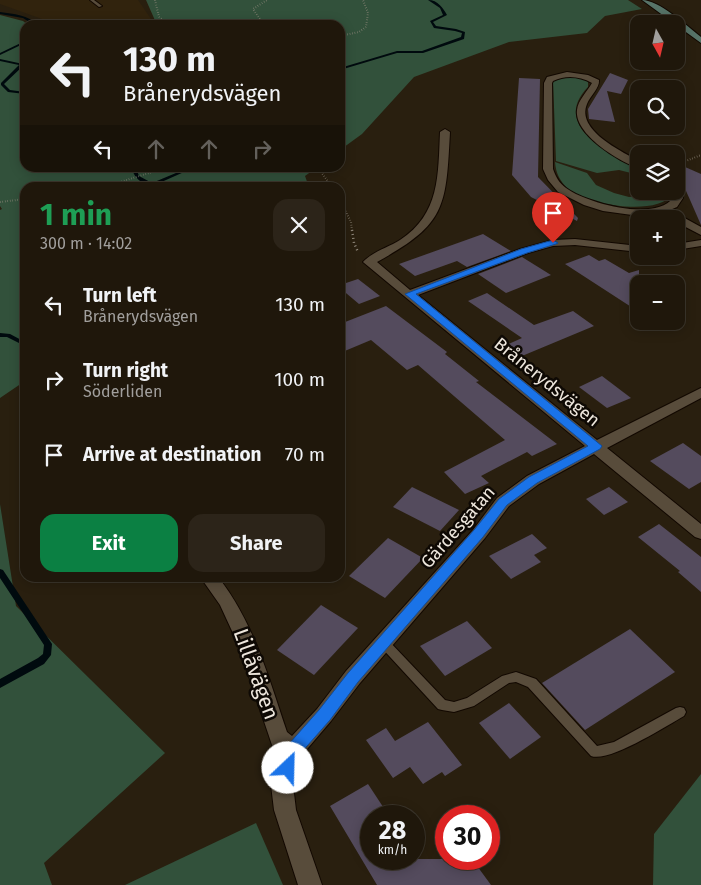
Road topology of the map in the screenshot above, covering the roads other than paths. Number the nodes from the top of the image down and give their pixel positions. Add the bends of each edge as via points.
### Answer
1 (92, 0) edge
2 (645, 0) edge
3 (100, 6) dead end
4 (701, 42) edge
5 (445, 132) dead end
6 (630, 159) edge
7 (677, 200) edge
8 (661, 209) junction
9 (701, 232) edge
10 (701, 243) edge
11 (685, 246) edge
12 (630, 247) edge
13 (410, 294) junction
14 (701, 392) edge
15 (596, 446) junction
16 (701, 533) edge
17 (213, 582) edge
18 (384, 642) junction
19 (680, 712) dead end
20 (294, 750) junction
21 (310, 885) edge

1 - 3 lane
2 - 4 street
5 - 13 street, Brånerydsvägen via 441,182 431,216 424,226 400,244 365,261
6 - 8 street via 603,144 585,125 580,110 586,94 596,82 581,75 550,79 548,169 552,181 568,195 597,206 632,212
7 - 8 street via 674,205
8 - 9 street
10 - 11 street
12 - 13 street via 553,243
13 - 15 street, Brånerydsvägen
14 - 15 street, Gärdesgatan
15 - 16 street, Brånerydsvägen
15 - 18 street, Gärdesgatan via 533,480 503,502
17 - 20 street, Lillåvägen via 227,601 247,644 279,738
18 - 19 lane via 442,705 454,707 470,702 506,679 516,677 532,683 595,752 616,747
18 - 20 street, Gärdesgatan
20 - 21 street via 282,785 285,810

